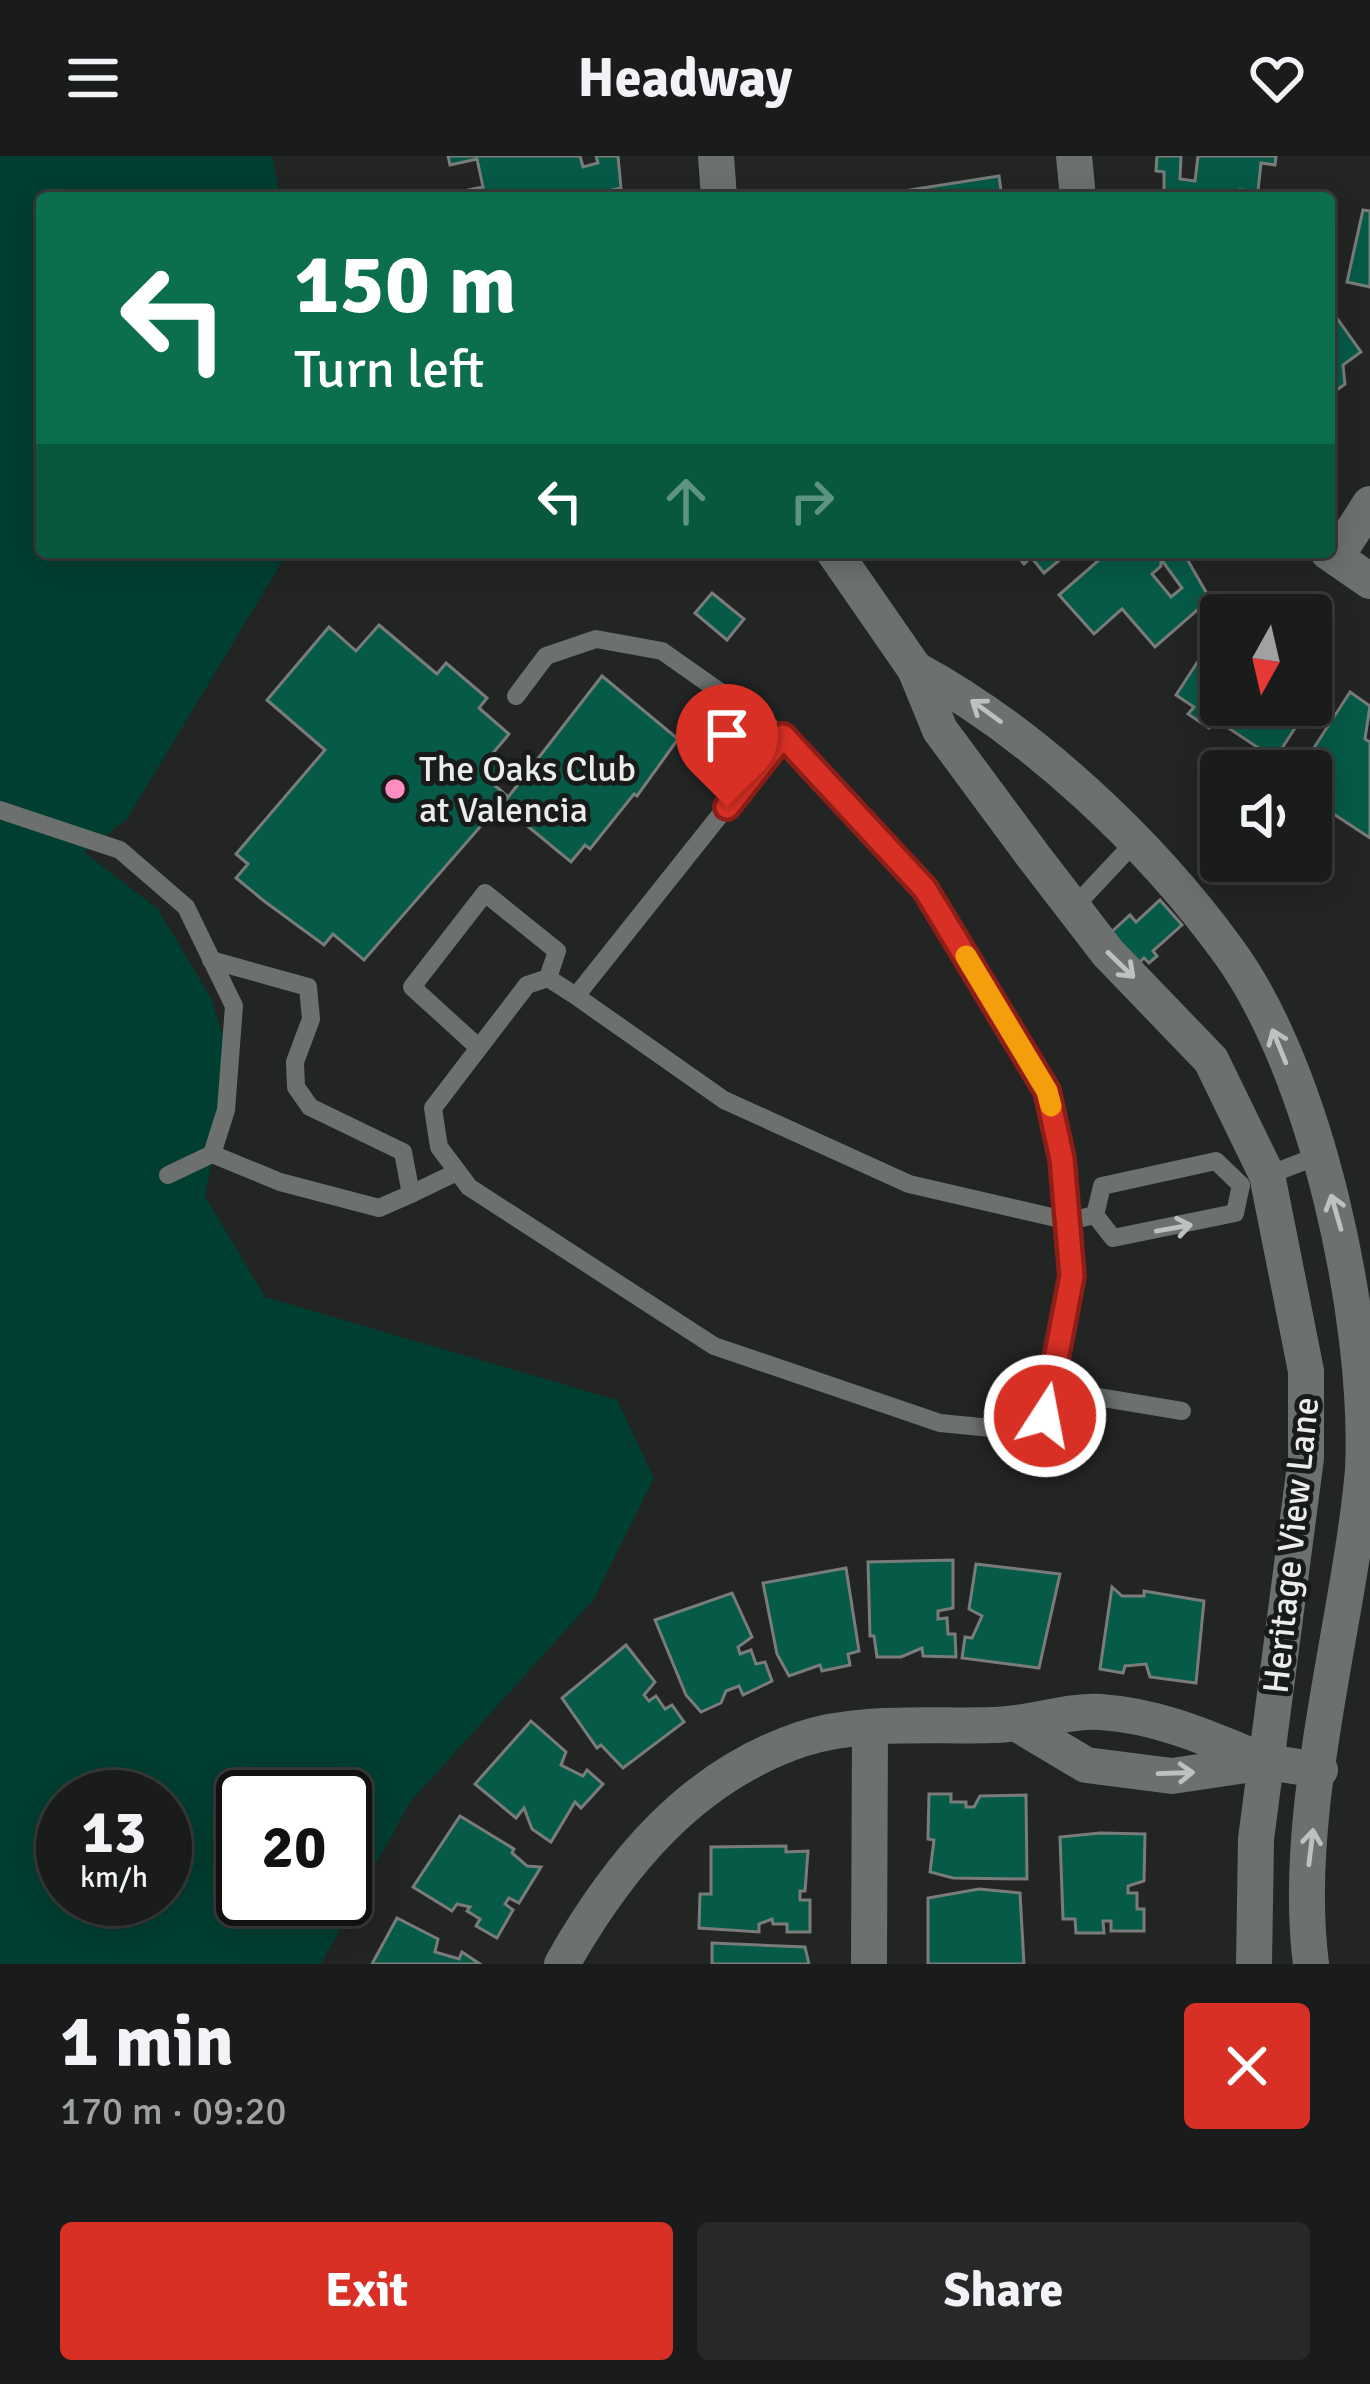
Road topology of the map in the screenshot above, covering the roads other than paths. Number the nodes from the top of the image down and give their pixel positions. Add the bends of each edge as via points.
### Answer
1 (716, 156) edge
2 (1074, 156) edge
3 (719, 192) edge
4 (1077, 192) edge
5 (1370, 504) edge
6 (1335, 551) edge
7 (1335, 557) edge
8 (838, 558) edge
9 (1370, 581) edge
10 (915, 669) junction
11 (516, 696) dead end
12 (783, 736) junction
13 (0, 810) edge
14 (1133, 844) junction
15 (1075, 906) junction
16 (211, 960) junction
17 (548, 978) junction
18 (576, 996) junction
19 (478, 1046) junction
20 (212, 1154) junction
21 (1320, 1155) junction
22 (457, 1172) junction
23 (168, 1175) dead end
24 (1254, 1180) junction
25 (411, 1194) junction
26 (1095, 1215) junction
27 (1070, 1221) junction
28 (1050, 1389) junction
29 (1182, 1411) dead end
30 (1019, 1725) junction
31 (870, 1729) junction
32 (1266, 1762) junction
33 (1320, 1769) junction
34 (562, 1964) edge
35 (869, 1964) edge
36 (1254, 1964) edge
37 (1310, 1964) edge

1 - 3 street
2 - 4 street
5 - 6 street
7 - 9 street
8 - 10 street, Heritage View Lane
14 -> 10 street, Heritage View Lane via 1052,760
10 - 15 street, Heritage View Lane via 940,730
11 - 12 lane via 546,656 596,639 662,651
12 - 18 lane
12 - 27 lane via 925,889 1047,1091
13 - 16 lane via 120,850 185,907
14 - 15 lane
21 -> 14 street, Heritage View Lane via 1274,1032 1230,953
15 -> 24 street, Heritage View Lane via 1108,953 1211,1060
16 - 20 lane via 234,1006 226,1110
16 - 25 lane via 308,987 311,1019 295,1062 296,1087 310,1107 403,1152
17 - 18 lane
17 - 19 lane via 526,985
17 - 19 lane via 557,951 485,893 412,987
18 - 27 lane via 724,1100 909,1184
19 - 22 lane via 433,1108 439,1147
20 - 23 lane
20 - 25 lane via 280,1183 379,1208
21 - 24 lane
33 -> 21 street, Heritage View Lane via 1357,1527 1365,1404 1346,1248
22 - 25 lane
22 - 28 lane via 714,1346 940,1423 1012,1430 1045,1416
24 - 26 lane via 1216,1161 1102,1186
26 -> 24 lane via 1113,1238 1192,1225 1235,1213
24 - 32 street, Heritage View Lane via 1282,1236 1306,1393 1300,1518
26 - 27 lane
27 - 28 lane via 1072,1276
28 - 29 lane
30 - 31 street
30 - 32 street via 1097,1712 1176,1725
30 -> 32 street via 1086,1766 1172,1776
31 - 34 street via 805,1738 688,1799 595,1905
31 - 35 street
32 - 33 street
32 - 36 street, Heritage View Lane
37 -> 33 street, Heritage View Lane via 1307,1875

